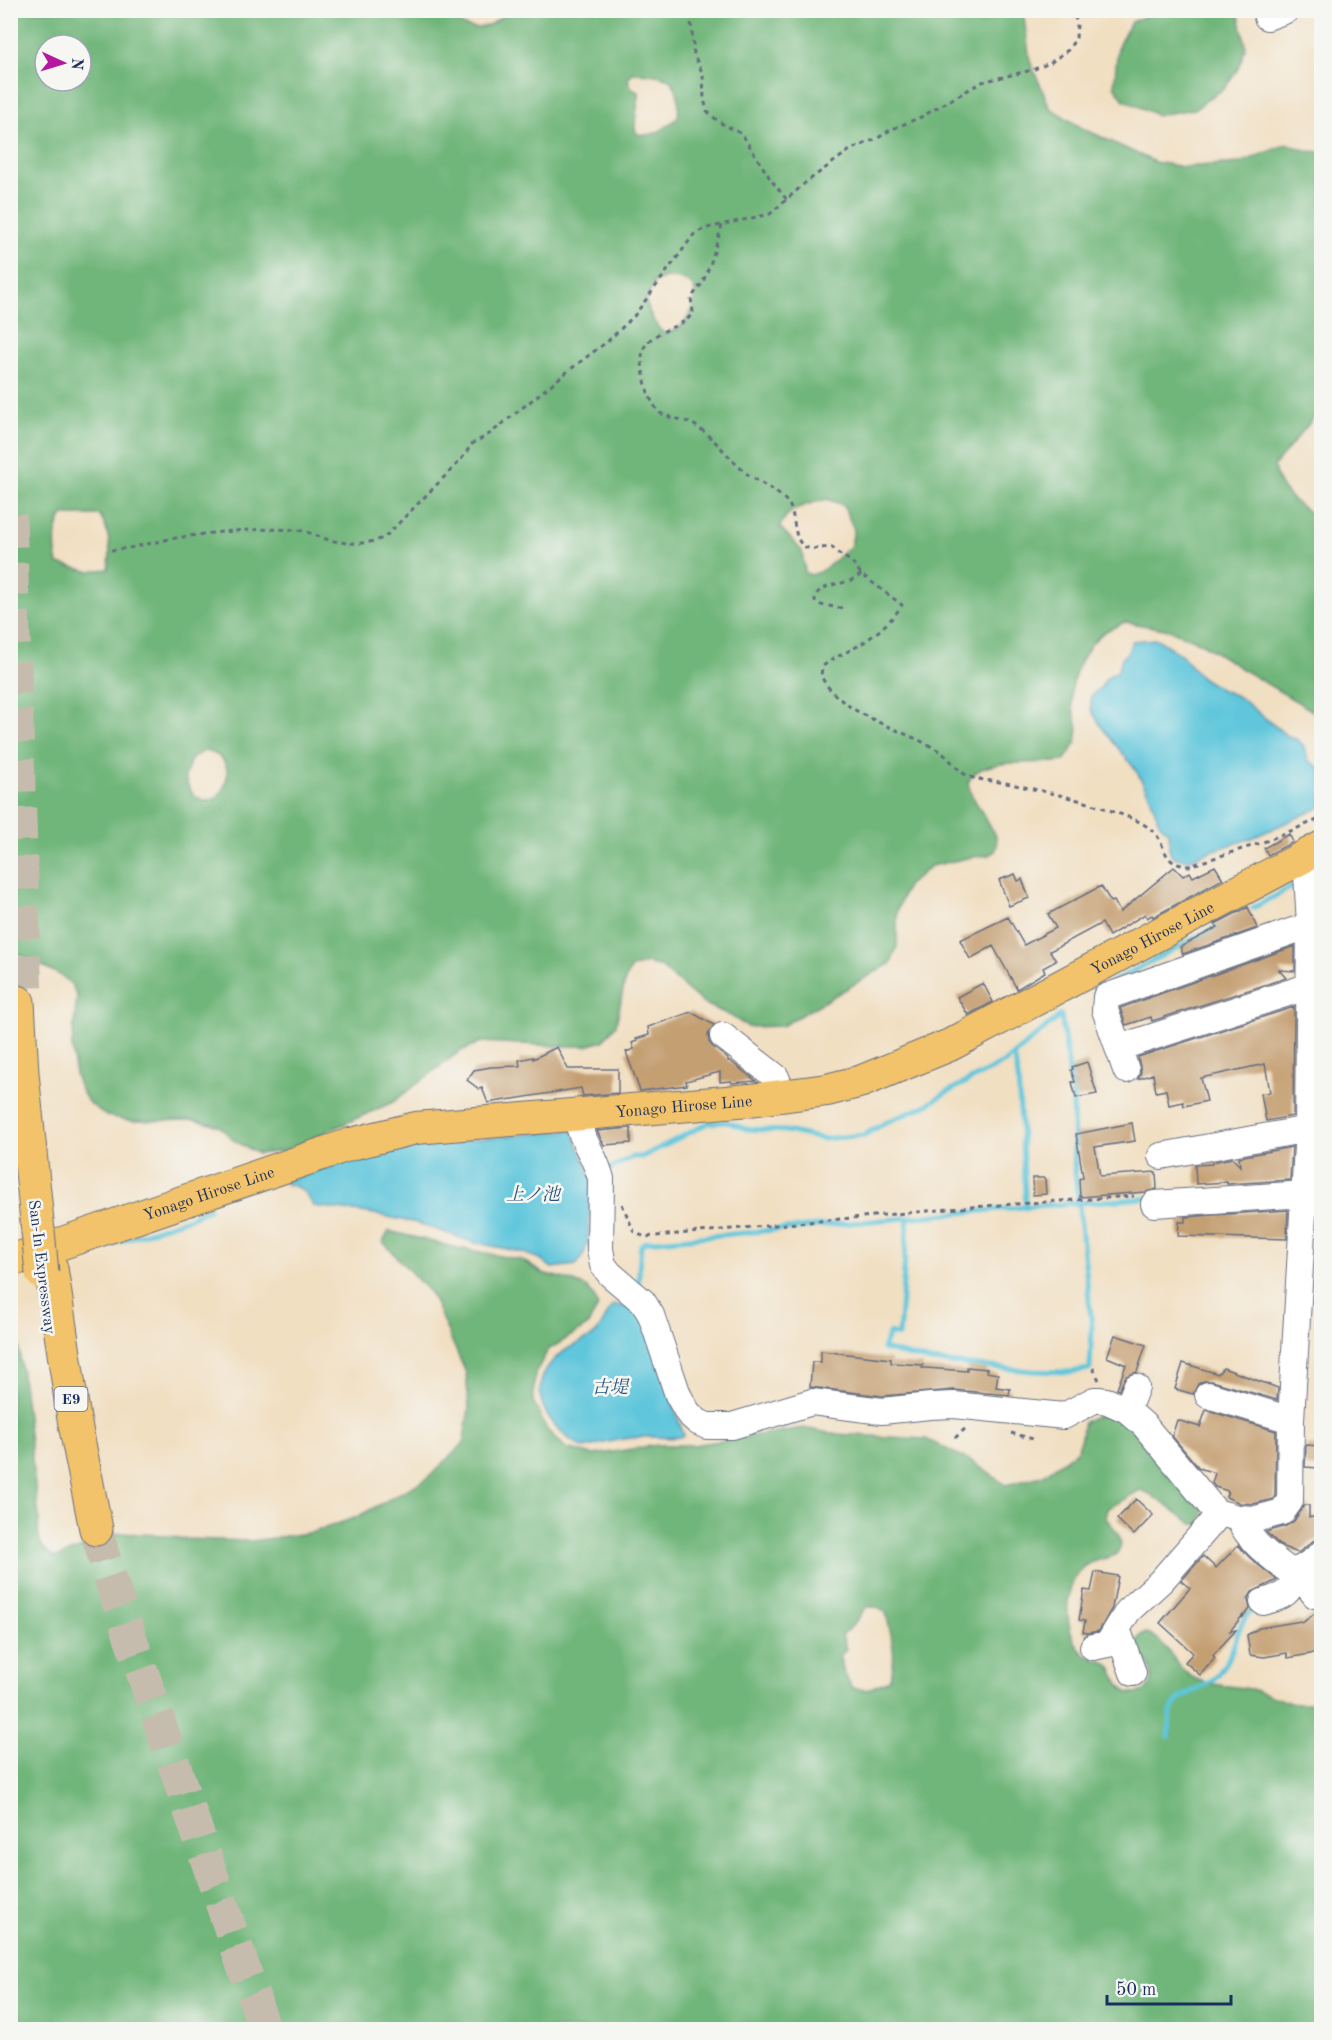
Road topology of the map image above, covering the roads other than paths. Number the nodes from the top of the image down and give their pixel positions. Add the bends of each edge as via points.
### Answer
1 (1309, 855) edge
2 (1310, 925) junction
3 (1310, 986) junction
4 (22, 1002) tunnel mouth
5 (723, 1036) dead end
6 (783, 1096) junction
7 (576, 1114) junction
8 (1308, 1129) junction
9 (1161, 1156) dead end
10 (1306, 1194) junction
11 (1147, 1200) road end
12 (10, 1261) edge
13 (1136, 1387) dead end
14 (1209, 1395) dead end
15 (1127, 1410) junction
16 (1291, 1420) junction
17 (1227, 1515) junction
18 (91, 1529) tunnel mouth
19 (1322, 1553) edge
20 (1296, 1571) junction
21 (1315, 1595) dead end
22 (1276, 1604) dead end
23 (1118, 1631) junction
24 (1093, 1647) dead end
25 (1133, 1673) dead end

1 - 2 street via 1306,874
1 - 6 main road, Yonago Hirose Line via 950,1045 862,1081
2 - 3 street
2 - 3 street via 1106,997 1105,1010 1122,1059
3 - 8 street
4 - 18 highway, San-In Expressway / E9 via 47,1271
5 - 6 street via 776,1077
6 - 7 main road, Yonago Hirose Line
7 - 12 main road, Yonago Hirose Line via 416,1128 351,1144
7 - 15 street via 601,1179 603,1265 643,1302 651,1315 683,1404 692,1418 707,1426 732,1425 812,1402 882,1411 954,1405 1064,1416 1100,1400
8 - 9 street
8 - 10 street
10 - 11 street
10 - 16 street
13 - 15 street
14 - 16 street
15 - 17 street
16 - 17 street via 1287,1508 1264,1517
17 - 20 street via 1255,1545 1288,1570
17 - 23 street via 1214,1520 1161,1581 1128,1611
19 - 20 street
20 - 21 street
20 - 22 street via 1294,1582
23 - 24 street via 1108,1644
23 - 25 street

